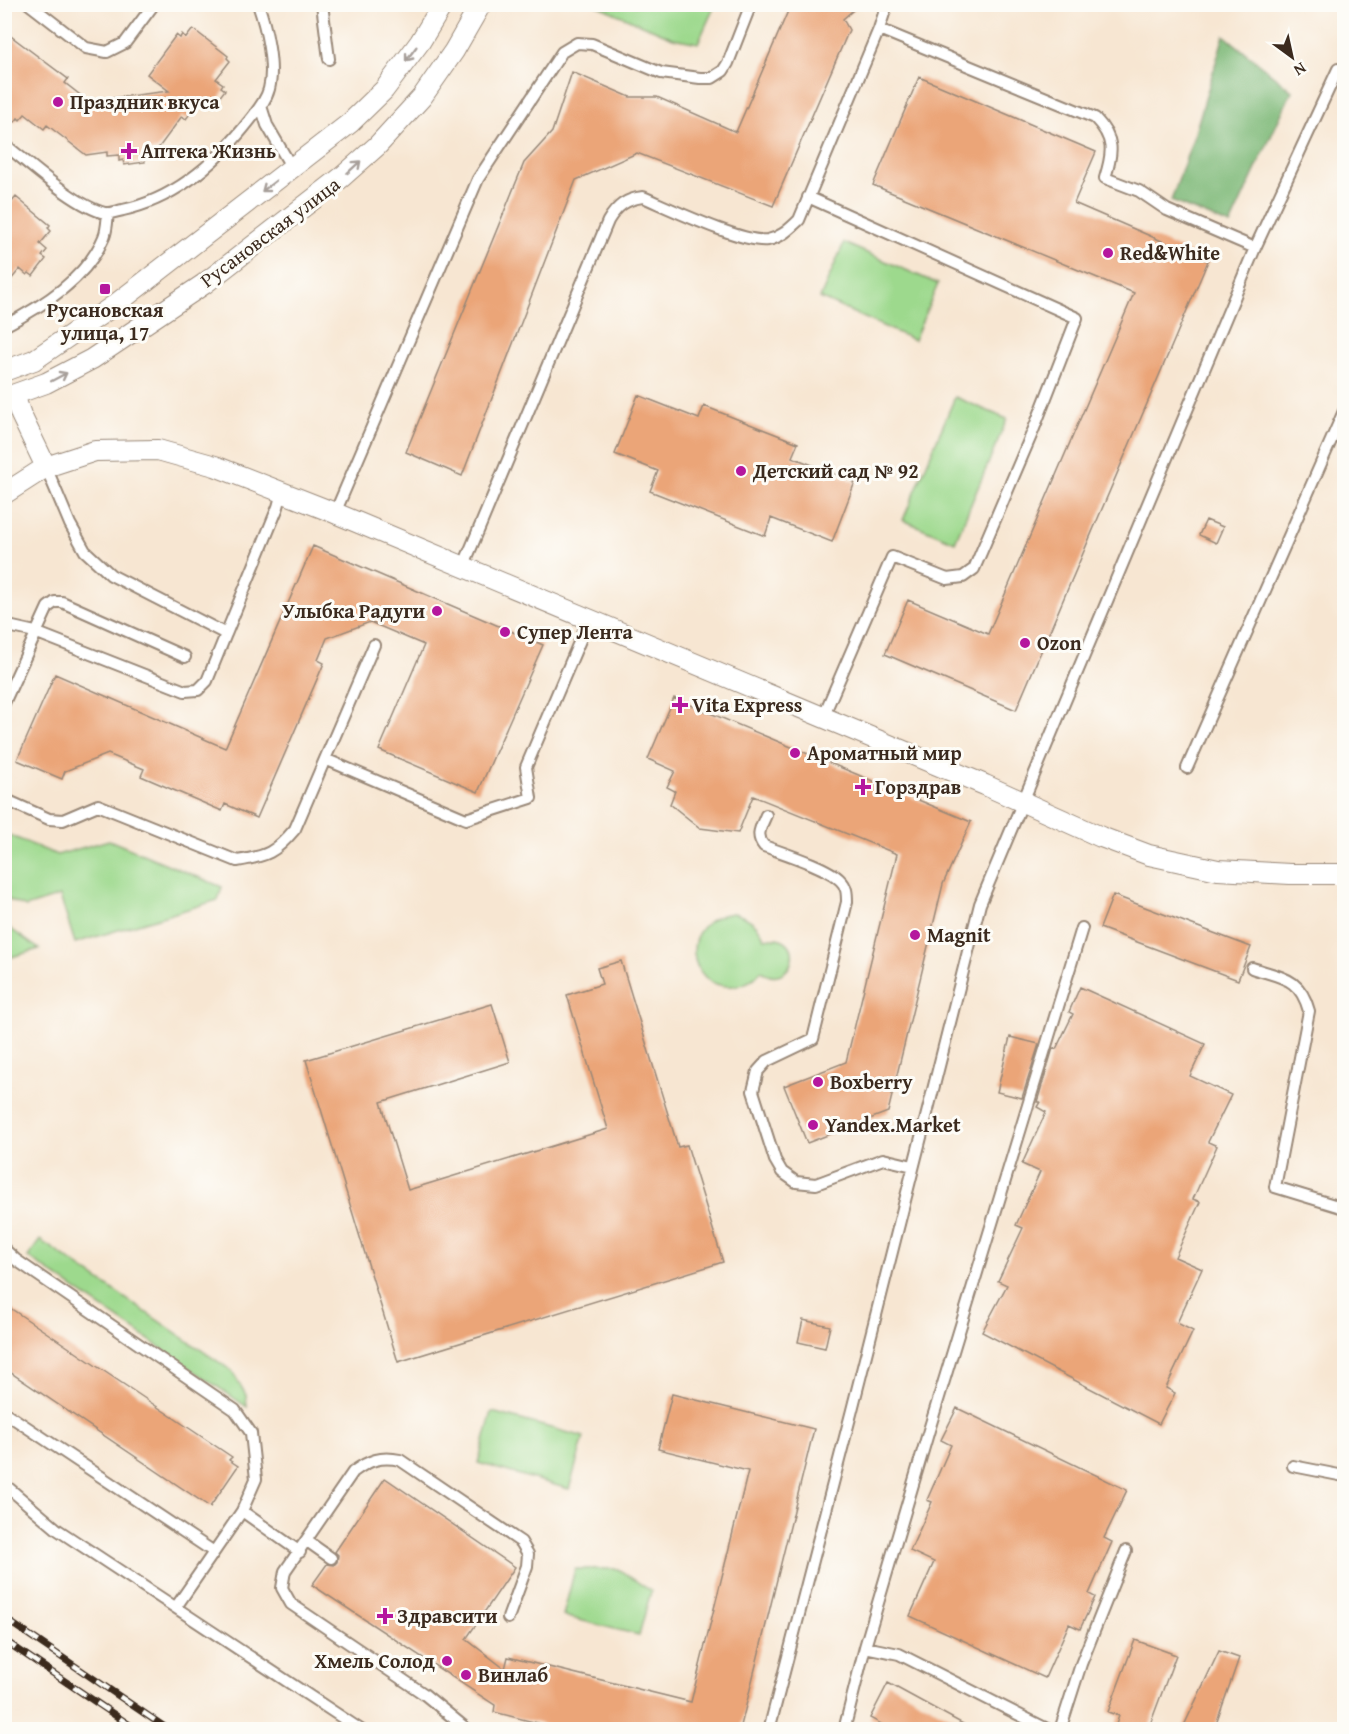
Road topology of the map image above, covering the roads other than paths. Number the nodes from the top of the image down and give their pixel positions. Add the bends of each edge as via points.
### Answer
1 (30, 4) edge
2 (154, 4) edge
3 (258, 4) edge
4 (322, 4) edge
5 (443, 4) edge
6 (481, 4) edge
7 (752, 4) edge
8 (887, 4) edge
9 (879, 29) junction
10 (328, 59) dead end
11 (1338, 69) dead end
12 (261, 106) junction
13 (4, 144) edge
14 (292, 168) junction
15 (808, 197) junction
16 (108, 213) junction
17 (1255, 248) junction
18 (4, 326) edge
19 (8, 383) edge
20 (1344, 411) edge
21 (46, 467) junction
22 (282, 492) junction
23 (4, 494) edge
24 (334, 513) junction
25 (463, 567) junction
26 (589, 619) junction
27 (4, 625) edge
28 (35, 632) junction
29 (226, 634) junction
30 (374, 645) dead end
31 (185, 657) dead end
32 (4, 703) edge
33 (823, 717) junction
34 (325, 759) junction
35 (1187, 768) dead end
36 (4, 799) edge
37 (1022, 802) junction
38 (766, 815) dead end
39 (1344, 874) edge
40 (1082, 928) dead end
41 (1252, 968) dead end
42 (913, 1166) junction
43 (1344, 1208) edge
44 (4, 1249) edge
45 (4, 1412) edge
46 (1293, 1466) dead end
47 (1344, 1476) edge
48 (4, 1484) edge
49 (242, 1511) junction
50 (307, 1541) junction
51 (1126, 1551) dead end
52 (214, 1552) junction
53 (300, 1552) junction
54 (331, 1558) dead end
55 (176, 1607) junction
56 (508, 1618) dead end
57 (865, 1647) junction
58 (361, 1730) edge
59 (468, 1730) edge
60 (769, 1730) edge
61 (844, 1730) edge
62 (1049, 1730) edge
63 (1060, 1730) edge

1 - 2 lane via 86,48 107,52 125,43
3 - 12 lane via 271,71 269,90
4 - 10 lane
5 -> 14 street, Русановская улица via 384,90 350,123
19 -> 6 street, Русановская улица via 46,383 92,359 204,284 342,177 422,97
7 - 24 lane via 728,63 712,78 661,73 592,44 577,43 562,52 478,179
8 - 9 lane
9 - 15 lane
9 - 17 lane via 1095,118 1108,131 1111,146 1105,178 1139,190 1167,210
11 - 17 lane
12 - 14 lane via 267,125
12 - 16 lane via 233,142 184,184 134,208
13 - 16 lane via 86,207
14 -> 19 street, Русановская улица
15 - 25 lane via 799,220 786,234 767,240 747,239 643,197 630,199 616,208
15 - 33 lane via 1077,318 974,570 963,577 947,579 892,557
16 - 18 lane via 105,234 96,253 78,275
17 - 37 lane
19 - 21 street
20 - 35 lane
21 - 22 street via 95,451 158,450
21 - 23 street
21 - 29 lane via 86,551 111,575
22 - 24 street
22 - 29 lane
24 - 25 street
25 - 26 street
26 - 33 street
26 - 34 lane via 526,767 531,798 466,819
27 - 28 lane
28 - 29 lane via 185,691 198,690 207,681
28 - 31 lane via 48,607 62,603
28 - 32 lane
30 - 34 lane
33 - 37 street
34 - 36 lane via 295,829 280,847 261,857 237,861 98,805 63,819 50,819
37 - 39 street via 1149,855 1218,870
37 - 42 lane via 980,904
38 - 42 lane via 759,832 765,846 828,872 847,891 813,1039 767,1061 758,1071 753,1091 775,1160 795,1182 816,1184 883,1159
40 - 57 lane
41 - 43 lane via 1294,983 1305,995 1309,1011 1275,1187
42 - 60 lane
44 - 49 lane via 235,1410 251,1433 256,1479
45 - 52 lane
46 - 47 lane
48 - 55 lane via 58,1530
49 - 52 lane
49 - 53 lane
50 - 53 lane
50 - 54 lane
50 - 56 lane via 353,1472 363,1464 386,1457 400,1460 521,1542 528,1554 527,1566
51 - 63 lane via 1081,1664
52 - 55 lane
53 - 59 lane via 285,1571 282,1588 291,1604 424,1694
55 - 58 lane
57 - 61 lane
57 - 62 lane via 899,1654

